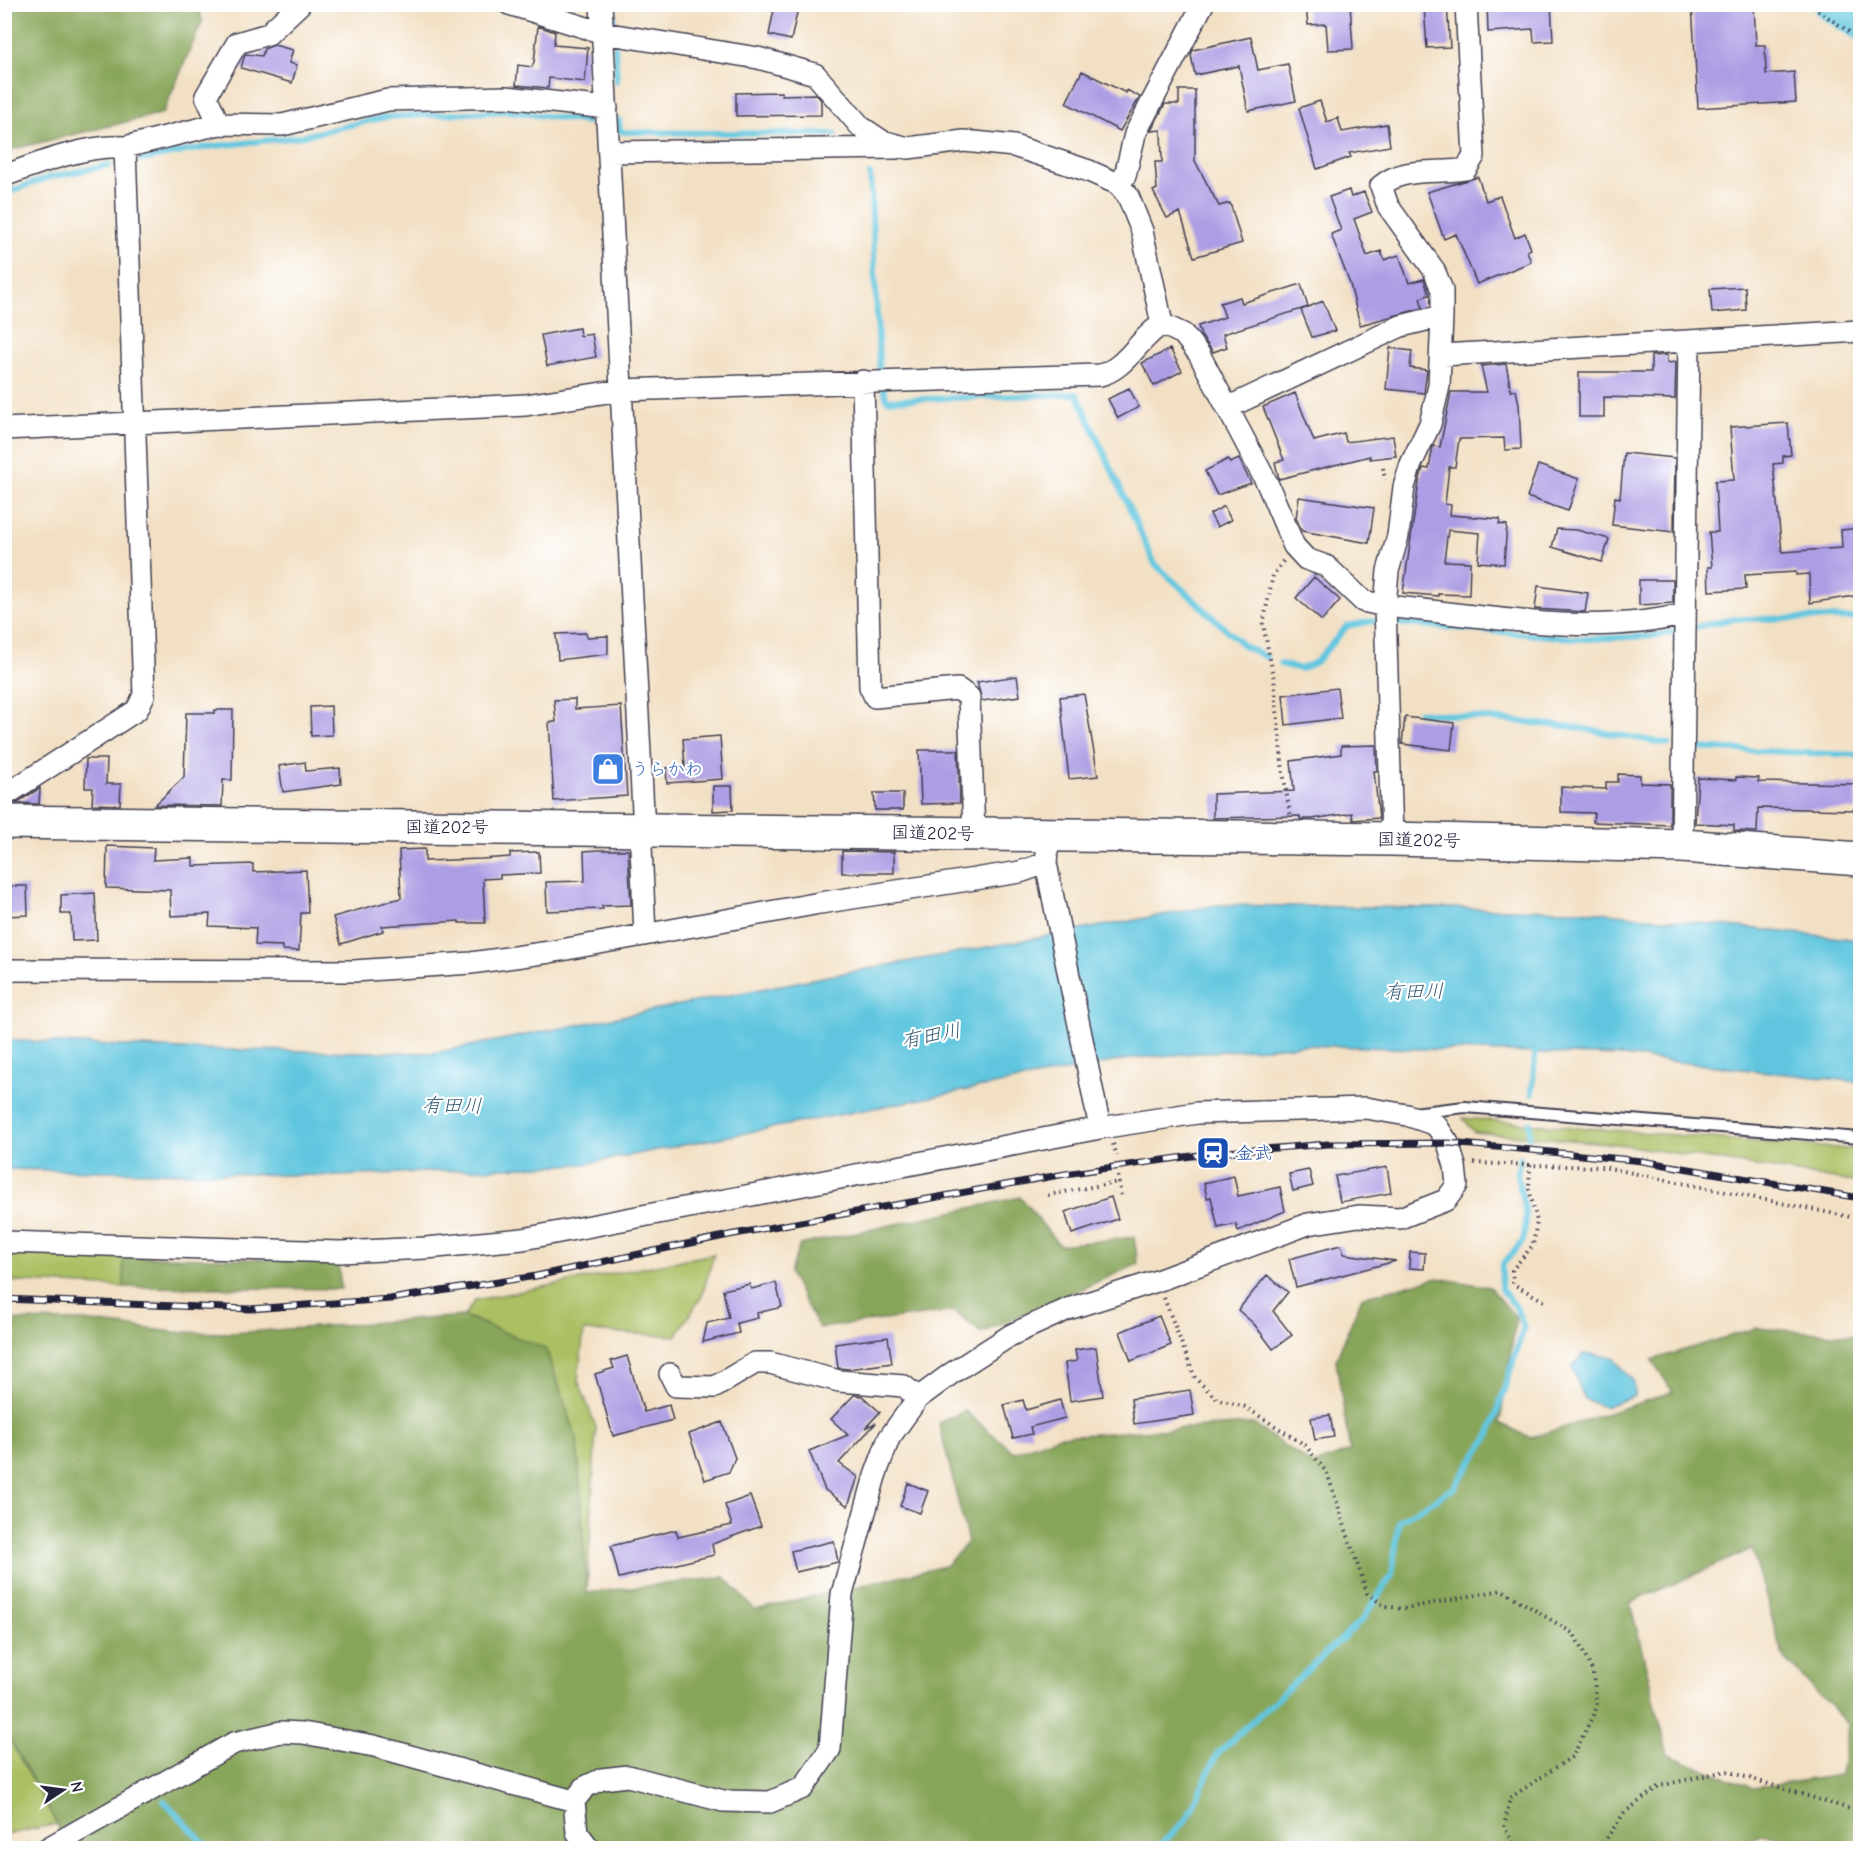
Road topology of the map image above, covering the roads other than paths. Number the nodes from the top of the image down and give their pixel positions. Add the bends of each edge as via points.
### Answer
1 (300, 4) edge
2 (509, 4) edge
3 (601, 4) edge
4 (1203, 4) edge
5 (1466, 4) edge
6 (603, 33) junction
7 (606, 108) junction
8 (219, 124) junction
9 (125, 147) junction
10 (908, 148) junction
11 (609, 152) junction
12 (4, 176) edge
13 (1118, 184) junction
14 (1442, 316) junction
15 (1162, 324) junction
16 (1860, 331) edge
17 (1689, 340) junction
18 (1442, 355) junction
19 (875, 381) junction
20 (621, 390) junction
21 (1229, 407) junction
22 (134, 423) junction
23 (4, 429) edge
24 (1685, 614) junction
25 (1385, 616) junction
26 (4, 796) edge
27 (4, 822) edge
28 (644, 830) junction
29 (974, 834) junction
30 (1392, 839) junction
31 (1682, 846) junction
32 (1048, 849) junction
33 (1860, 859) edge
34 (645, 935) junction
35 (4, 970) edge
36 (1407, 1115) junction
37 (1100, 1128) junction
38 (1860, 1138) edge
39 (4, 1242) edge
40 (670, 1374) dead end
41 (918, 1398) junction
42 (574, 1801) junction
43 (48, 1848) edge
44 (589, 1848) edge

1 - 8 street via 268,34 237,43 206,96
2 - 6 street
3 - 6 street
4 - 13 street via 1135,134 1125,176
5 - 14 street via 1474,156 1466,169 1401,174 1381,186 1388,206 1434,270 1442,290
6 - 7 street
6 - 10 street via 758,58 815,74 861,127 882,141
7 - 8 street via 506,97 388,100 282,125
7 - 11 street
8 - 9 street
9 - 12 street via 110,146
9 - 22 street
10 - 11 street
10 - 13 street via 964,141 1014,146
11 - 20 street
13 - 15 street via 1128,196 1142,231
14 - 18 street
14 - 21 street via 1401,326
15 - 19 street via 1112,372 1100,375
15 - 21 street via 1183,334
16 - 17 street
17 - 18 street
17 - 24 street
18 - 25 street via 1430,424 1404,487 1398,536 1388,571
19 - 20 street
19 - 29 street via 870,687 875,697 958,688 969,697
20 - 22 street via 526,405
20 - 28 street
21 - 25 street via 1294,546 1306,559 1326,566
22 - 23 street
22 - 26 street via 144,695 137,710
24 - 25 street via 1650,623 1579,625
24 - 31 street
25 - 30 street
27 - 28 highway, 国道202号
28 - 29 highway, 国道202号
28 - 34 street via 641,846
29 - 32 highway, 国道202号
30 - 31 highway, 国道202号
30 - 32 highway, 国道202号 via 1295,838
31 - 33 highway, 国道202号
32 - 34 street via 1020,872
32 - 37 street via 1054,898
34 - 35 street via 471,963 354,970
36 - 37 street via 1366,1108 1197,1113
36 - 38 lane via 1465,1107
36 - 41 street via 1436,1125 1448,1143 1457,1185 1446,1200 1400,1218 1359,1216 1308,1224 1157,1281 1068,1309 1011,1335
37 - 39 street via 523,1239 340,1252
40 - 41 street via 676,1386 715,1388 755,1363 770,1363 839,1381 904,1386
41 - 42 street via 889,1438 875,1476 842,1594 830,1749 803,1788 770,1802 723,1801 628,1776 602,1779 585,1787
42 - 43 street via 374,1746 281,1732 234,1743
42 - 44 street via 576,1832

